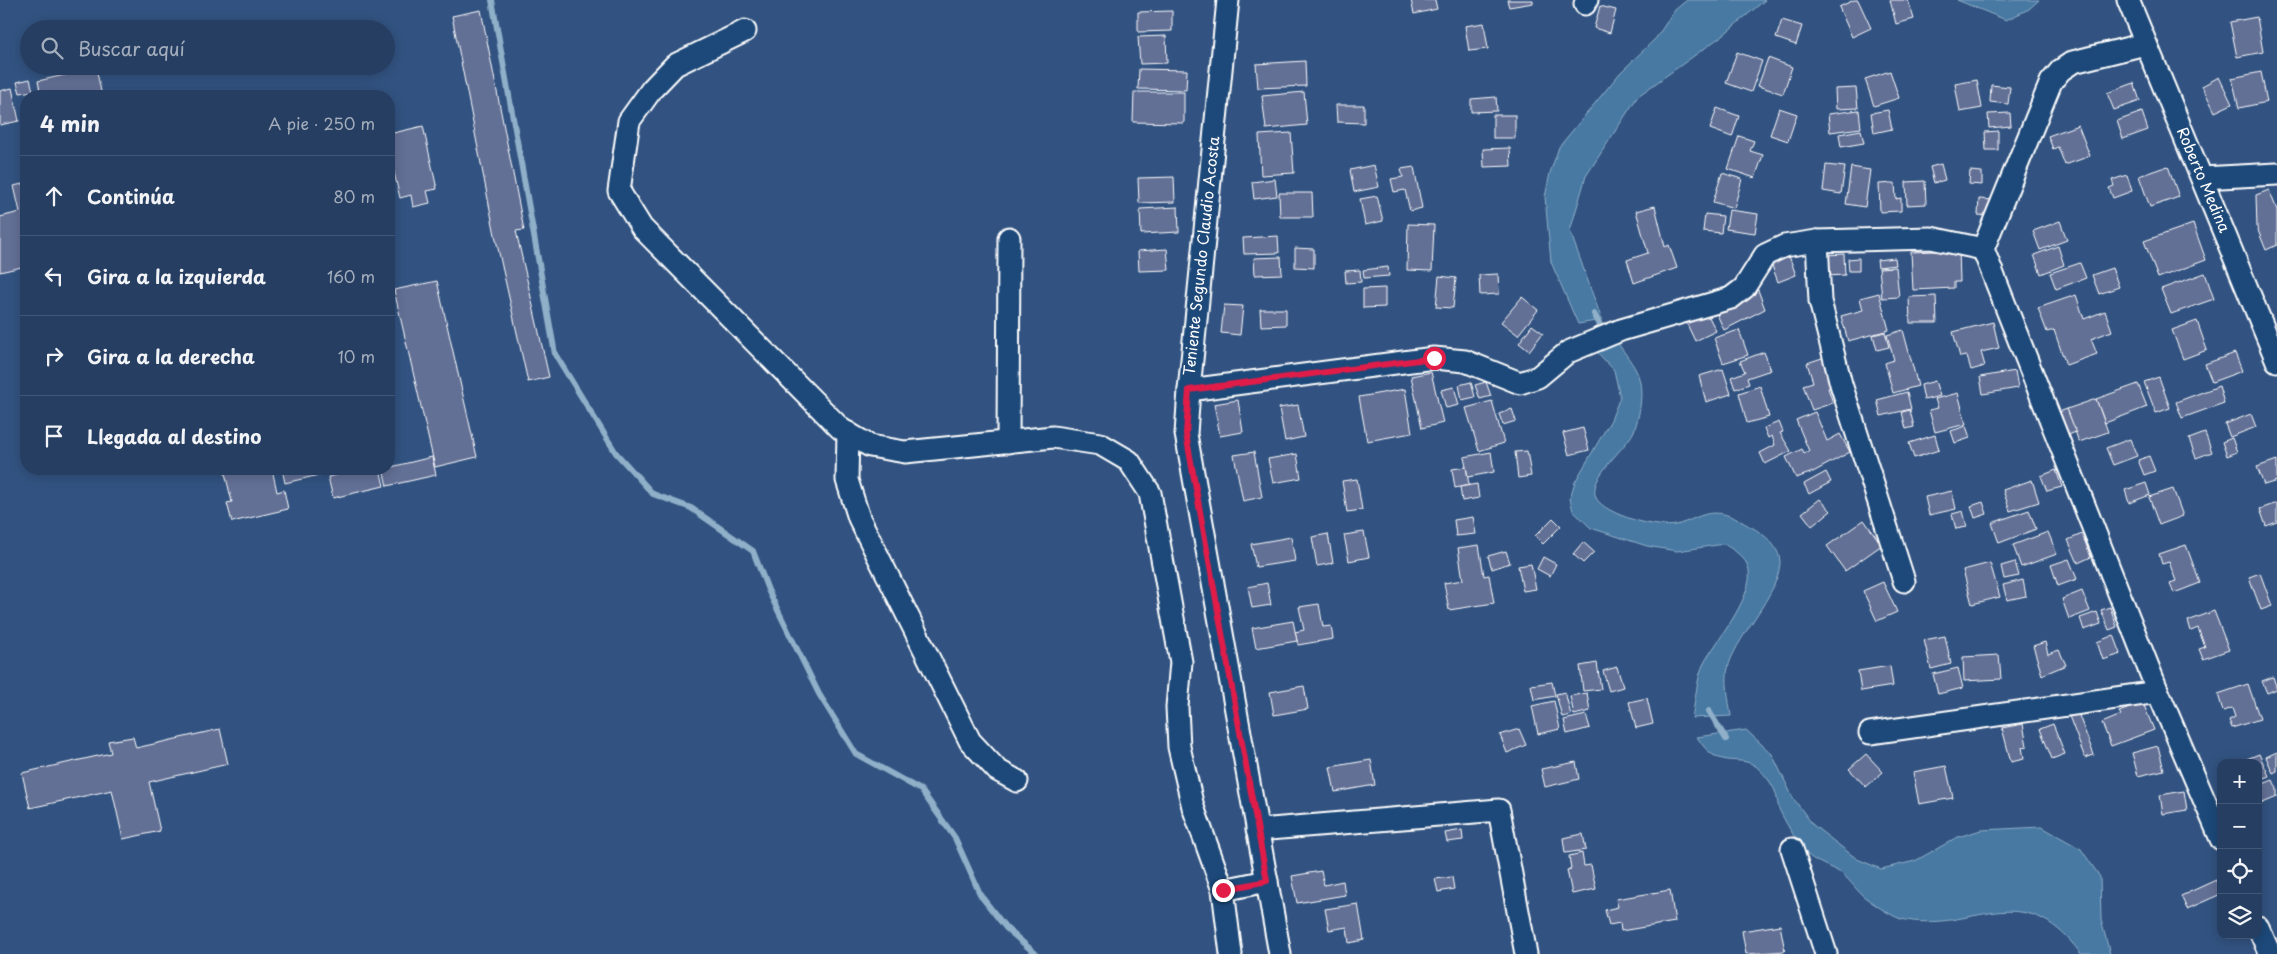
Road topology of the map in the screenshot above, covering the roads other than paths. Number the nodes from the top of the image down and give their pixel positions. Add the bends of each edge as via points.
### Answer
1 (1228, 0) edge
2 (2128, 0) edge
3 (745, 31) dead end
4 (2145, 44) junction
5 (2277, 174) edge
6 (2202, 178) junction
7 (1009, 238) dead end
8 (1817, 241) junction
9 (1983, 249) junction
10 (2277, 361) edge
11 (1189, 390) junction
12 (848, 433) junction
13 (1008, 442) junction
14 (1904, 581) dead end
15 (2158, 692) junction
16 (1870, 733) dead end
17 (1017, 781) dead end
18 (1257, 830) junction
19 (2217, 830) edge
20 (1792, 849) dead end
21 (1267, 881) junction
22 (1223, 890) junction
23 (2262, 937) edge
24 (2277, 950) edge
25 (1230, 953) edge
26 (1280, 954) edge
27 (1526, 954) edge
28 (1826, 954) edge
29 (2269, 954) edge

1 - 11 street, Teniente Segundo Claudio Acosta
2 - 4 street, Roberto Medina
3 - 12 street via 675,65 652,89 630,121 619,191 642,228
4 - 6 street, Roberto Medina
4 - 9 street via 2073,62 2051,82
5 - 6 street
6 - 10 street, Roberto Medina
7 - 13 street
8 - 9 street via 1931,238
8 - 11 street via 1784,246 1765,255 1744,288 1731,298 1621,330 1586,344 1568,352 1538,377 1520,383 1465,361 1434,358
8 - 14 street via 1820,301 1829,338
9 - 15 street
11 - 18 street, Teniente Segundo Claudio Acosta via 1186,434
12 - 13 street via 870,446 905,452
12 - 17 street via 847,480 859,518 970,741 997,770
13 - 22 street via 1053,437 1100,444 1129,461 1150,493 1181,662 1177,707 1179,747 1193,806
15 - 16 street
15 - 19 street
18 - 21 street, Teniente Segundo Claudio Acosta
18 - 27 street via 1499,810
20 - 28 street
21 - 22 street
21 - 26 street, Teniente Segundo Claudio Acosta
22 - 25 street
23 - 29 street
24 - 29 street

